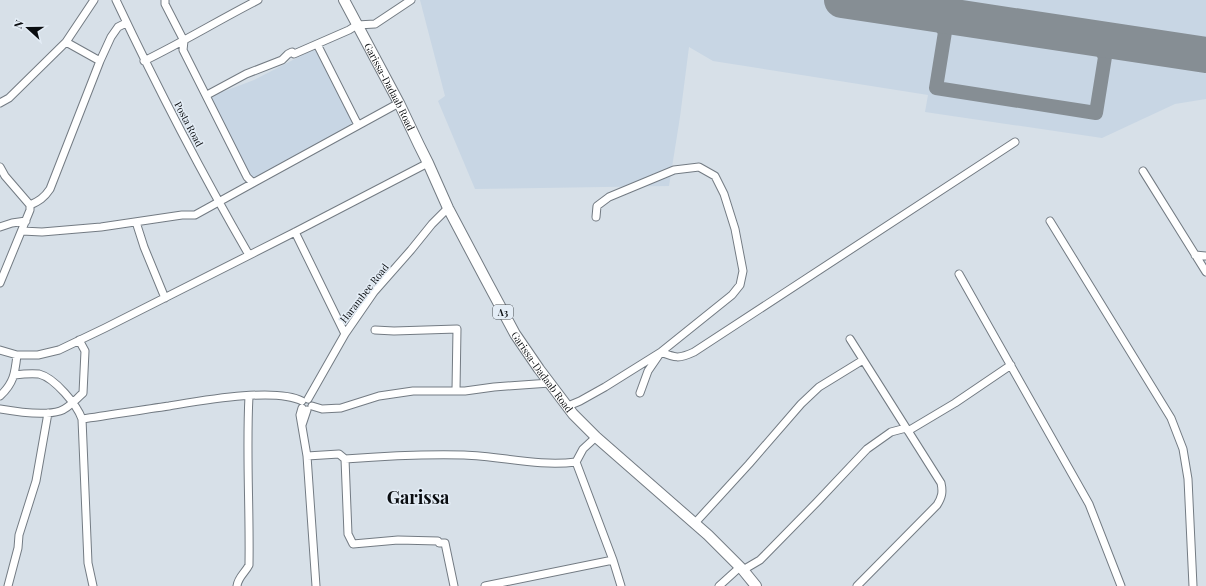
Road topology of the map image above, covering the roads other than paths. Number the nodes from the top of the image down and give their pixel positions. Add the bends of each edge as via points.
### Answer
1 (94, 0) edge
2 (116, 0) edge
3 (165, 0) edge
4 (258, 0) edge
5 (344, 0) edge
6 (411, 0) edge
7 (126, 23) junction
8 (358, 25) junction
9 (184, 41) junction
10 (66, 42) junction
11 (317, 44) junction
12 (100, 61) junction
13 (144, 61) junction
14 (207, 95) junction
15 (0, 102) edge
16 (398, 103) junction
17 (358, 126) junction
18 (1015, 142) dead end
19 (428, 163) junction
20 (0, 167) edge
21 (1143, 171) dead end
22 (253, 183) junction
23 (219, 203) junction
24 (30, 205) junction
25 (448, 208) junction
26 (596, 217) dead end
27 (26, 221) junction
28 (1050, 221) dead end
29 (136, 222) junction
30 (0, 227) edge
31 (22, 231) junction
32 (295, 232) junction
33 (249, 255) junction
34 (1195, 255) junction
35 (1206, 256) edge
36 (1206, 272) edge
37 (959, 274) dead end
38 (0, 283) edge
39 (165, 298) junction
40 (375, 330) dead end
41 (345, 334) junction
42 (850, 339) dead end
43 (79, 340) junction
44 (0, 350) edge
45 (661, 352) junction
46 (17, 355) junction
47 (863, 360) junction
48 (1011, 364) junction
49 (14, 375) junction
50 (550, 383) junction
51 (456, 390) junction
52 (640, 393) dead end
53 (0, 396) edge
54 (249, 396) junction
55 (73, 403) junction
56 (306, 405) junction
57 (568, 406) junction
58 (0, 409) edge
59 (48, 413) junction
60 (82, 419) junction
61 (907, 430) junction
62 (596, 437) junction
63 (307, 456) junction
64 (345, 459) junction
65 (576, 462) junction
66 (695, 523) junction
67 (612, 560) junction
68 (742, 568) junction
69 (8, 586) edge
70 (93, 586) edge
71 (237, 586) edge
72 (316, 586) edge
73 (454, 586) edge
74 (485, 586) edge
75 (621, 586) edge
76 (719, 586) edge
77 (756, 586) edge
78 (857, 586) edge
79 (1121, 586) edge
80 (1193, 586) edge

1 - 10 street
2 - 7 street, Posta Road
3 - 9 street
4 - 9 street
5 - 8 highway, Garissa-Dadaab Road / A3
6 - 8 street via 375,24
7 - 12 street via 114,32
7 - 13 street, Posta Road
8 - 11 street
8 - 16 highway, Garissa-Dadaab Road / A3
9 - 13 street
9 - 14 street via 183,50
10 - 12 street
10 - 15 street via 9,98
11 - 14 street via 294,54 292,52 282,60 246,74
11 - 17 street
12 - 24 street via 50,189 45,197
13 - 23 street, Posta Road
14 - 22 street
16 - 17 street
16 - 19 highway, Garissa-Dadaab Road / A3
17 - 22 street
18 - 45 street via 694,352 683,357 672,357
19 - 25 highway, Garissa-Dadaab Road / A3
19 - 32 street
20 - 24 street
21 - 34 street
22 - 23 street
23 - 29 street via 195,215
23 - 33 street, Posta Road
24 - 27 street
25 - 41 street, Harambee Road via 374,292
25 - 50 highway, Garissa-Dadaab Road / A3 via 515,334
26 - 45 street via 597,206 609,197 674,170 699,167 715,176 724,194 737,236 743,272 740,285 732,295
27 - 30 street
27 - 31 street
28 - 80 street via 1171,418 1183,449 1188,479
29 - 31 street via 42,232
29 - 39 street
31 - 38 street
32 - 33 street
32 - 41 street
33 - 39 street
34 - 35 street
34 - 36 street
37 - 48 street
39 - 43 street
40 - 51 street via 457,329
41 - 56 street, Harambee Road
42 - 47 street
43 - 46 street via 50,353
43 - 55 street via 85,351 83,393
44 - 46 street
45 - 52 street via 648,371
45 - 57 street via 605,387
46 - 49 street
47 - 61 street
47 - 66 street via 819,388 801,404
48 - 61 street via 955,402
48 - 79 street via 1089,504
49 - 53 street via 11,384
49 - 55 street via 44,376 58,386
50 - 51 street
50 - 57 highway, Garissa-Dadaab Road / A3
51 - 56 street via 412,391 379,396 341,408 322,409
54 - 56 street via 290,396
54 - 60 street
54 - 71 street via 249,565 238,580
55 - 59 street via 62,411
55 - 60 street
56 - 63 street, Harambee Road via 302,425
57 - 62 highway, Garissa-Dadaab Road / A3
58 - 59 street
59 - 69 street via 36,481
60 - 70 street via 88,563
61 - 68 street via 891,432 866,449 760,560
61 - 78 street via 941,483 942,498
62 - 65 street via 583,448
62 - 66 highway, Garissa-Dadaab Road / A3
63 - 64 street via 339,454
63 - 72 street, Harambee Road
64 - 65 street via 464,455 538,462
64 - 73 street via 348,534 352,544 398,540 438,540 439,543 446,543
65 - 67 street
66 - 68 highway, Garissa-Dadaab Road / A3
67 - 74 street
67 - 75 street
68 - 76 street
68 - 77 highway, A3

